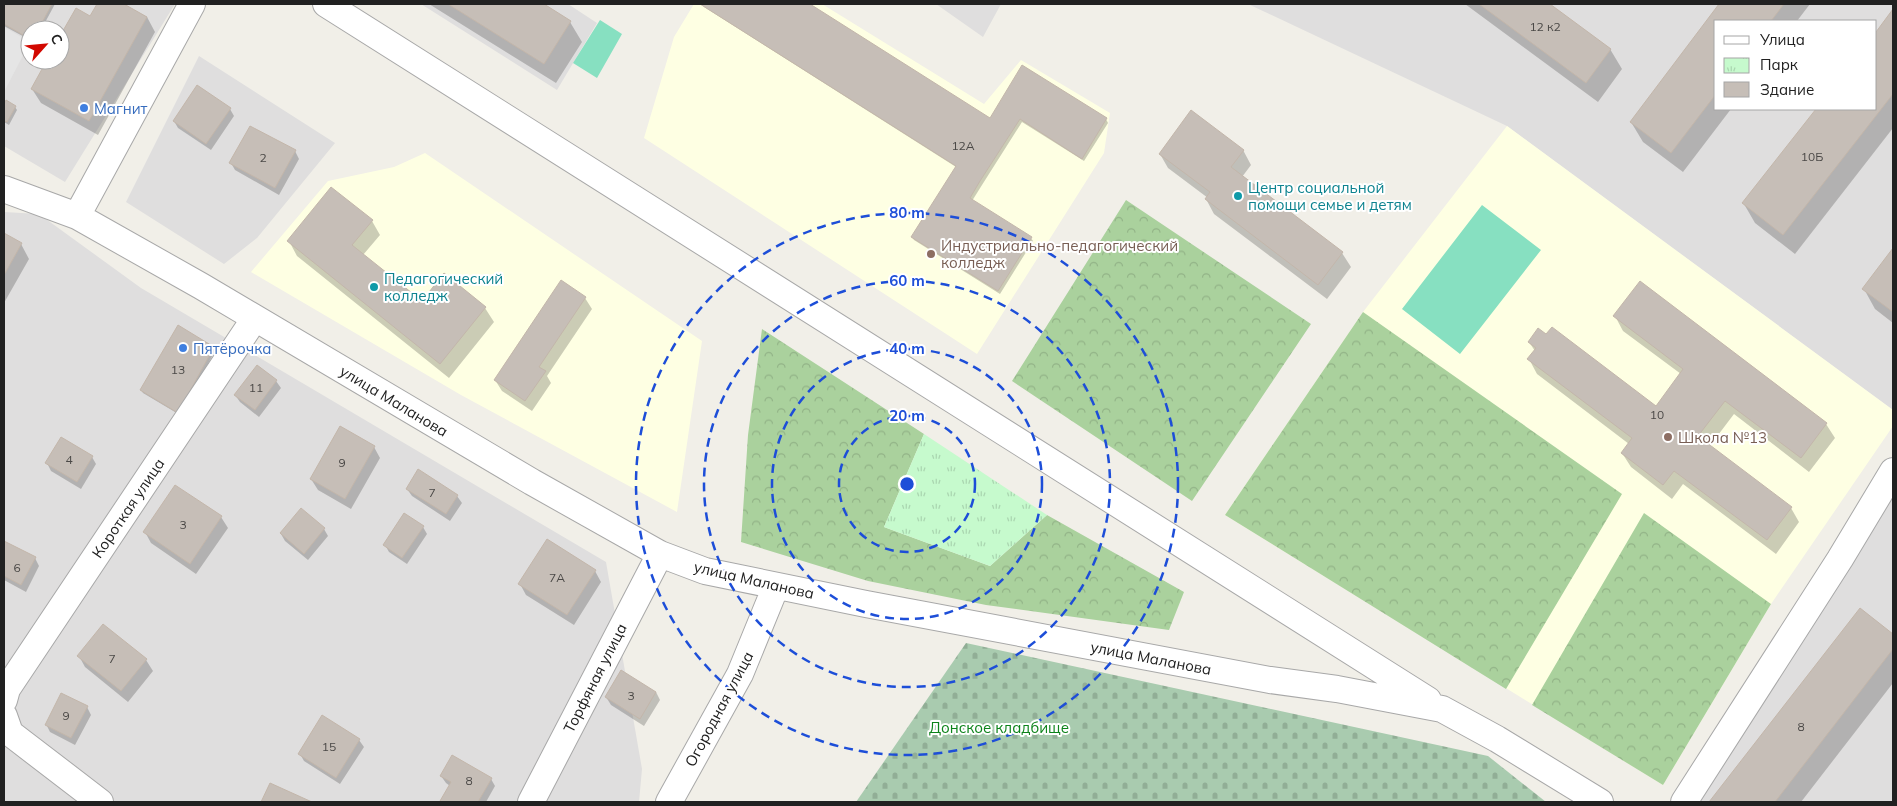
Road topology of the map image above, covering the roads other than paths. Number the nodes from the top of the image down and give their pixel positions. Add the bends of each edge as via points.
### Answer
1 (192, 4) edge
2 (326, 4) edge
3 (4, 189) edge
4 (77, 216) junction
5 (255, 318) junction
6 (1893, 471) edge
7 (660, 554) junction
8 (776, 586) junction
9 (4, 700) edge
10 (1442, 709) junction
11 (7, 724) edge
12 (100, 802) edge
13 (531, 802) edge
14 (669, 802) edge
15 (1600, 802) edge
16 (1684, 802) edge

1 - 4 street
2 - 10 street, улица Маланова
3 - 4 street, улица Маланова
4 - 5 street, улица Маланова
5 - 7 street, улица Маланова
5 - 9 street, Короткая улица
6 - 16 street
7 - 8 street, улица Маланова via 705,571
7 - 13 street, Торфяная улица
8 - 10 street, улица Маланова via 1251,677
8 - 14 street, Огородная улица via 740,674
10 - 15 street, улица Маланова
11 - 12 street

